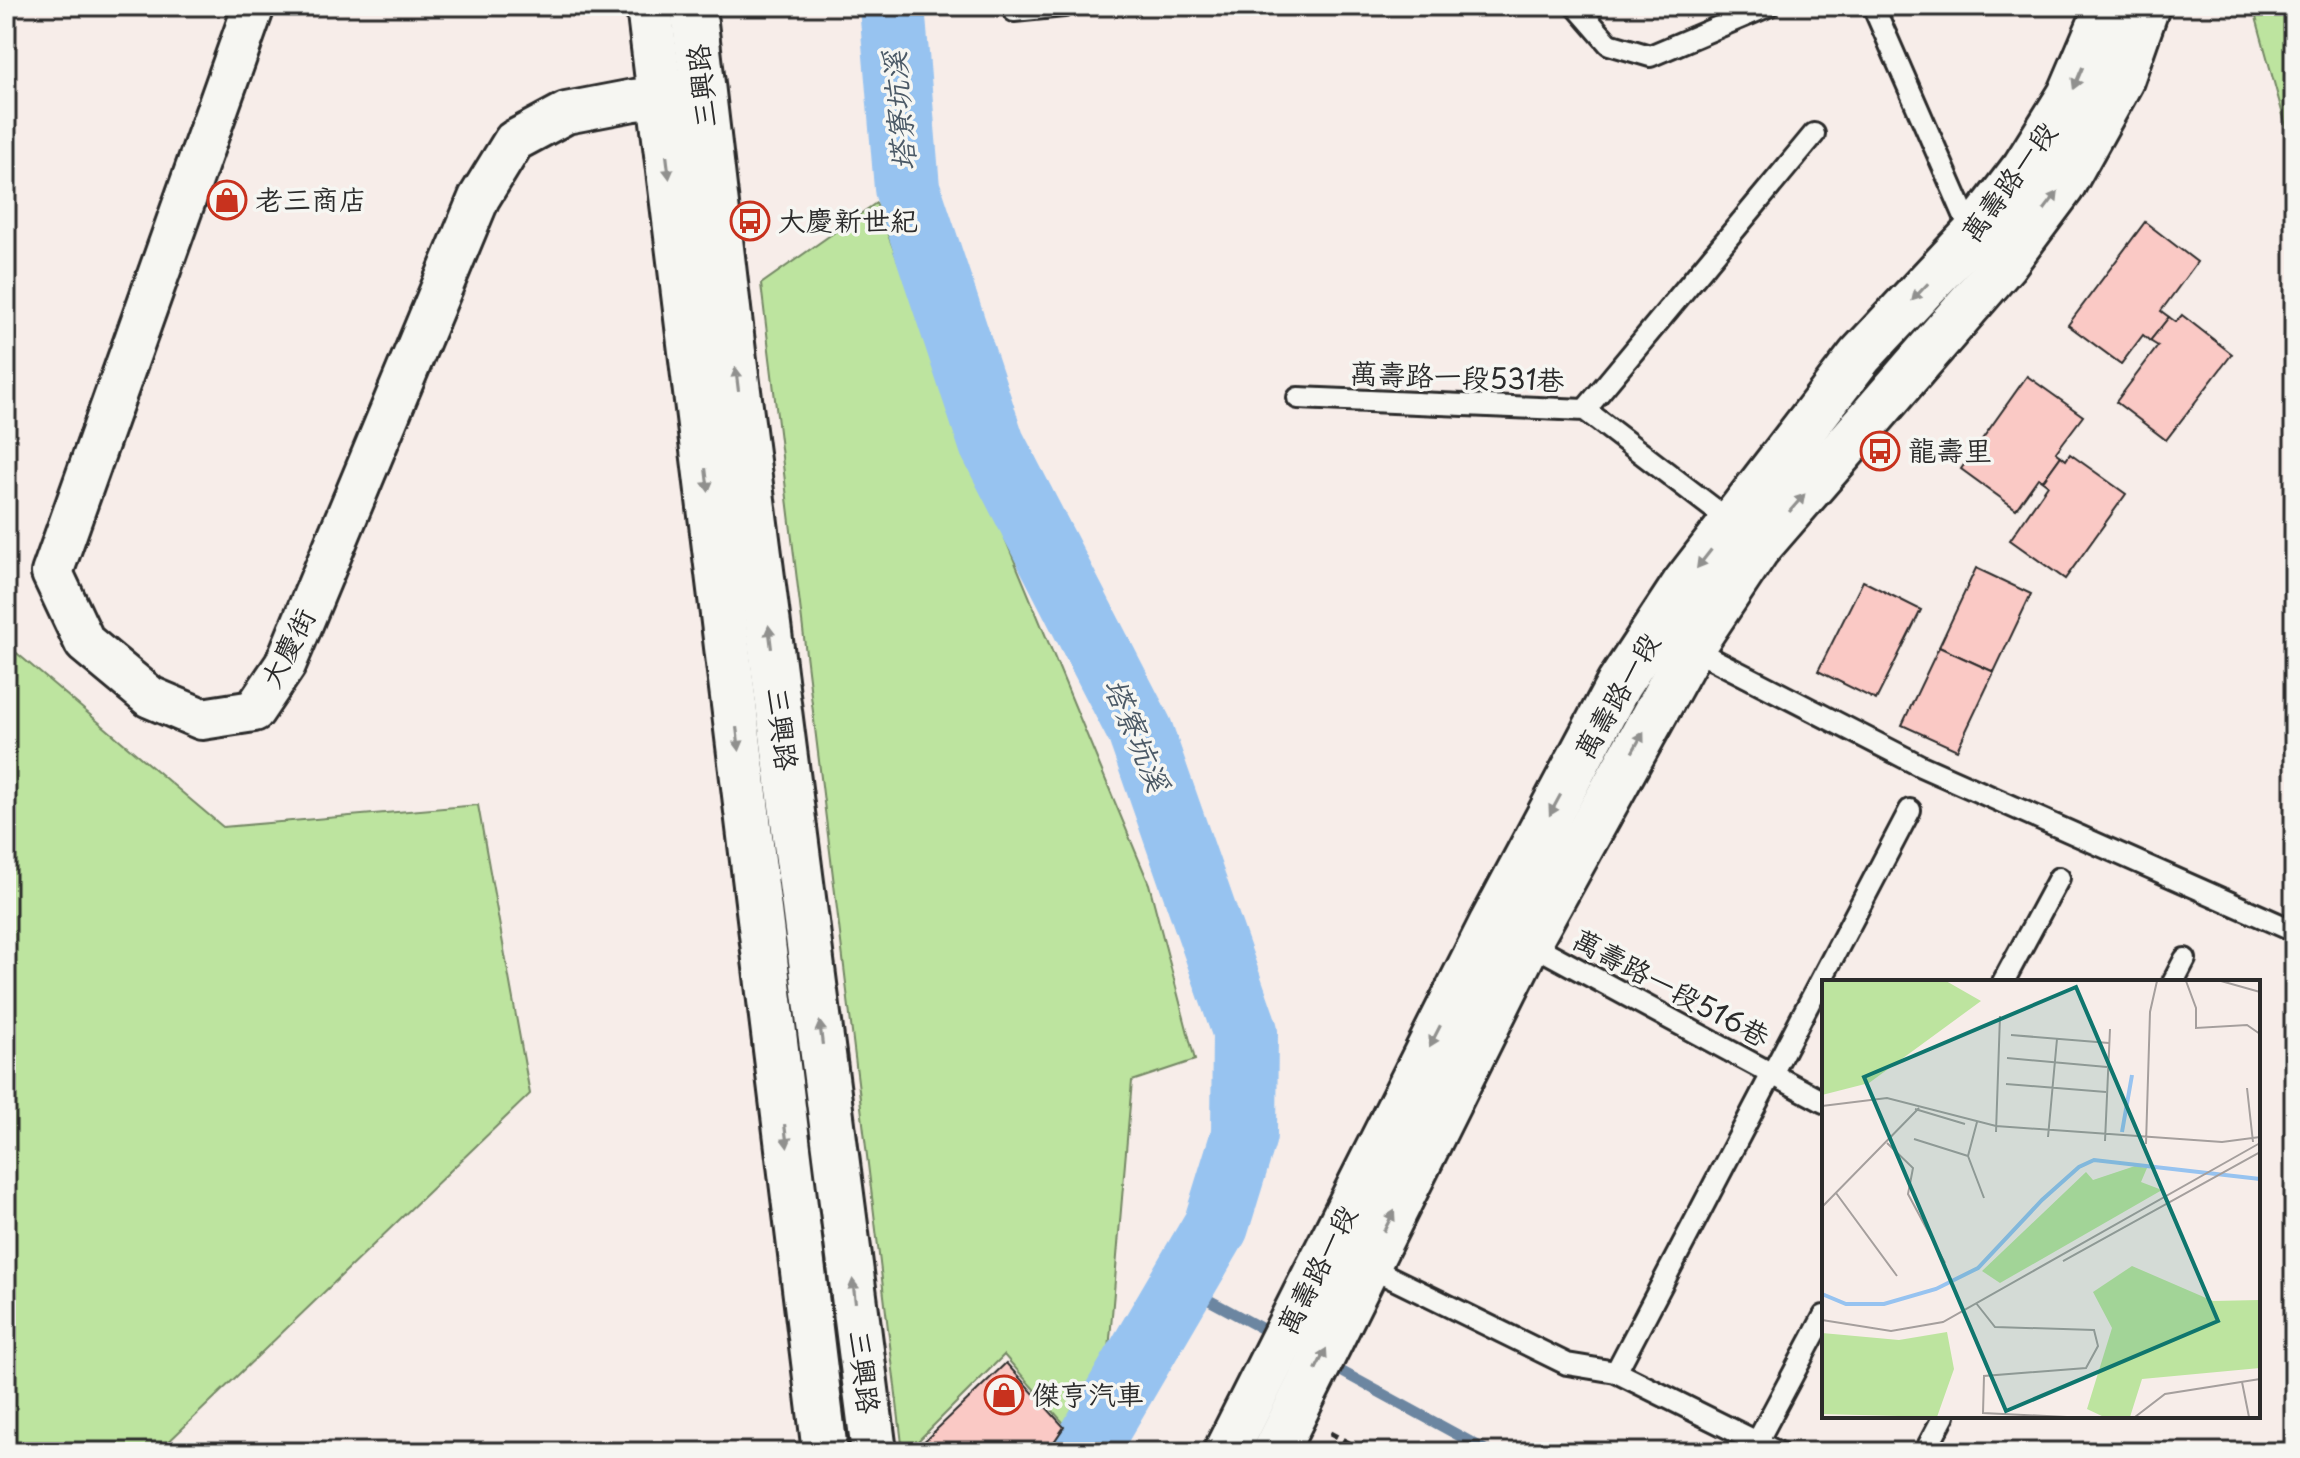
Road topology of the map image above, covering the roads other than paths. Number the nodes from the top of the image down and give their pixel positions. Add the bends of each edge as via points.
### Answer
1 (254, 6) edge
2 (649, 6) edge
3 (693, 6) edge
4 (1064, 6) edge
5 (1576, 6) edge
6 (1768, 6) edge
7 (1873, 6) edge
8 (2108, 6) edge
9 (2147, 6) edge
10 (1014, 11) dead end
11 (681, 96) junction
12 (1814, 134) dead end
13 (1989, 250) junction
14 (1298, 398) dead end
15 (1585, 410) junction
16 (1745, 535) junction
17 (1672, 639) junction
18 (1910, 810) dead end
19 (2059, 878) dead end
20 (2294, 931) edge
21 (1510, 933) junction
22 (2185, 959) dead end
23 (2004, 980) edge
24 (2174, 980) edge
25 (1772, 1074) junction
26 (1822, 1101) edge
27 (1329, 1246) junction
28 (1367, 1266) junction
29 (1822, 1320) edge
30 (1616, 1372) junction
31 (1943, 1418) edge
32 (1757, 1442) junction
33 (825, 1452) edge
34 (874, 1452) edge
35 (1226, 1452) edge
36 (1275, 1452) edge
37 (1777, 1452) edge
38 (1925, 1452) edge

1 - 11 street, 大慶街 via 52,573 85,643 150,697 202,719 254,711 285,665 479,198 514,141 566,113
2 - 11 main road, 三興路
3 - 11 main road, 三興路
4 - 10 lane
5 - 6 lane via 1609,44 1650,56
7 - 13 lane
8 -> 13 main road, 萬壽路一段 via 2070,95 2025,167
13 -> 9 main road, 萬壽路一段 via 2070,173 2121,80
11 -> 33 main road, 三興路
34 -> 11 main road, 三興路
12 - 15 lane
13 - 16 main road, 萬壽路一段 via 1860,356
14 - 15 lane, 萬壽路一段531巷
15 - 16 lane, 萬壽路一段531巷
16 - 17 main road, 萬壽路一段 via 1684,585
17 - 20 lane via 1921,766
17 - 21 main road, 萬壽路一段 via 1619,684
18 - 25 lane
19 - 23 lane
21 - 25 lane, 萬壽路一段516巷
21 -> 27 main road, 萬壽路一段
28 -> 21 main road, 萬壽路一段
22 - 24 lane
25 - 26 lane, 萬壽路一段516巷
25 - 30 lane
27 - 28 lane
27 - 35 main road, 萬壽路一段
28 - 30 lane via 1567,1364
36 -> 28 main road, 萬壽路一段
29 - 32 lane
30 - 32 lane
31 - 38 lane
32 - 37 lane

